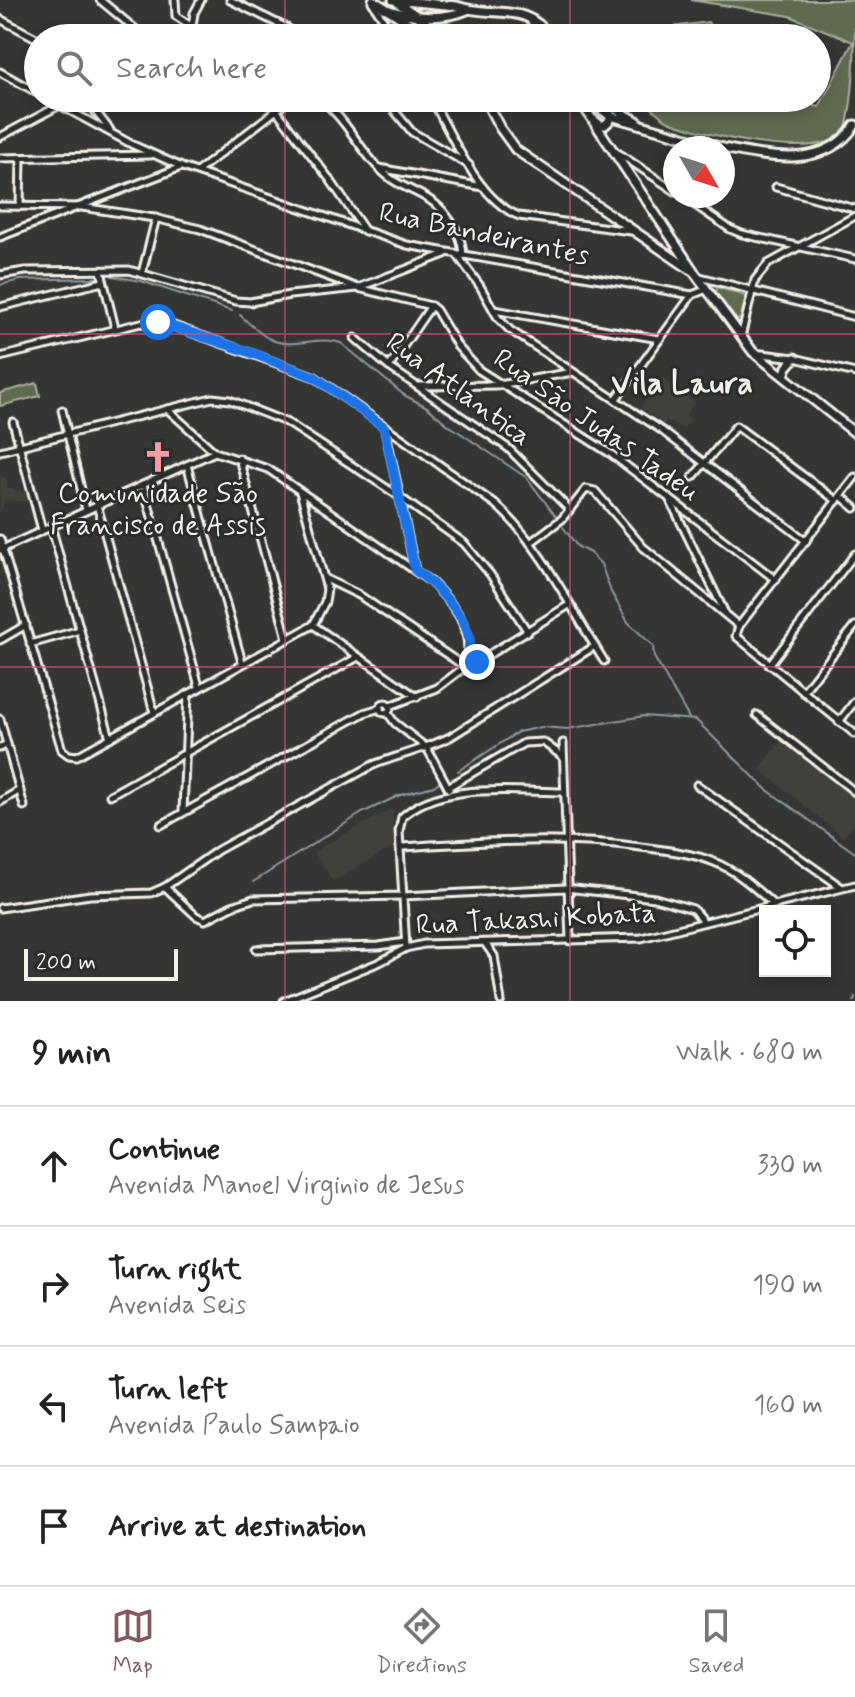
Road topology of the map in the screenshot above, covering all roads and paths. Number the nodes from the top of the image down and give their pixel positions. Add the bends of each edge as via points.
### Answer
1 (100, 0) edge
2 (175, 0) edge
3 (201, 0) edge
4 (230, 0) edge
5 (372, 0) edge
6 (391, 0) edge
7 (383, 8) junction
8 (467, 10) junction
9 (435, 16) junction
10 (419, 17) junction
11 (530, 18) junction
12 (0, 19) edge
13 (408, 22) junction
14 (129, 24) edge
15 (188, 24) edge
16 (192, 24) edge
17 (279, 24) edge
18 (387, 24) edge
19 (399, 24) edge
20 (411, 24) edge
21 (428, 24) edge
22 (431, 24) edge
23 (534, 24) edge
24 (539, 24) edge
25 (24, 32) edge
26 (0, 72) edge
27 (24, 85) edge
28 (47, 112) edge
29 (73, 112) edge
30 (96, 112) edge
31 (276, 112) edge
32 (278, 112) edge
33 (335, 112) edge
34 (396, 112) edge
35 (439, 112) edge
36 (491, 112) edge
37 (587, 112) edge
38 (610, 112) joint
39 (589, 116) junction
40 (605, 125) junction
41 (855, 125) edge
42 (113, 134) junction
43 (679, 136) edge
44 (0, 137) edge
45 (611, 148) junction
46 (735, 150) edge
47 (154, 155) junction
48 (0, 158) edge
49 (21, 158) junction
50 (470, 165) junction
51 (182, 167) junction
52 (378, 167) junction
53 (198, 172) junction
54 (663, 183) edge
55 (483, 187) junction
56 (776, 187) dead end
57 (0, 206) edge
58 (20, 206) junction
59 (82, 207) junction
60 (699, 208) edge
61 (855, 209) edge
62 (855, 216) edge
63 (156, 218) junction
64 (632, 231) junction
65 (365, 232) junction
66 (0, 237) edge
67 (798, 246) junction
68 (446, 253) junction
69 (460, 256) junction
70 (855, 259) edge
71 (101, 271) junction
72 (142, 273) junction
73 (0, 275) edge
74 (697, 275) junction
75 (103, 282) junction
76 (358, 288) junction
77 (707, 289) junction
78 (752, 292) junction
79 (692, 295) junction
80 (431, 306) junction
81 (0, 307) edge
82 (493, 310) junction
83 (855, 317) edge
84 (115, 328) junction
85 (355, 338) dead end
86 (741, 338) junction
87 (659, 339) junction
88 (753, 352) junction
89 (0, 357) edge
90 (795, 358) junction
91 (389, 367) junction
92 (573, 372) junction
93 (855, 373) edge
94 (784, 376) junction
95 (499, 385) junction
96 (416, 386) junction
97 (616, 399) junction
98 (166, 409) junction
99 (62, 410) dead end
100 (13, 422) dead end
101 (384, 427) junction
102 (855, 433) edge
103 (67, 434) junction
104 (20, 447) junction
105 (0, 451) edge
106 (215, 452) junction
107 (239, 458) junction
108 (704, 463) junction
109 (187, 465) junction
110 (693, 477) dead end
111 (855, 477) edge
112 (143, 485) junction
113 (300, 492) junction
114 (397, 495) junction
115 (668, 496) junction
116 (839, 498) junction
117 (97, 505) junction
118 (855, 508) edge
119 (86, 510) junction
120 (570, 510) junction
121 (51, 526) junction
122 (42, 530) junction
123 (0, 539) edge
124 (806, 541) junction
125 (530, 543) junction
126 (2, 549) edge
127 (855, 554) edge
128 (415, 570) junction
129 (325, 579) junction
130 (776, 580) junction
131 (569, 605) junction
132 (726, 615) junction
133 (26, 625) junction
134 (313, 625) junction
135 (739, 626) junction
136 (855, 626) edge
137 (80, 630) junction
138 (528, 632) junction
139 (287, 638) junction
140 (0, 640) edge
141 (30, 644) junction
142 (595, 646) junction
143 (358, 657) junction
144 (604, 661) dead end
145 (242, 662) junction
146 (465, 664) junction
147 (769, 665) junction
148 (199, 686) junction
149 (803, 692) junction
150 (188, 694) junction
151 (417, 697) junction
152 (855, 701) edge
153 (388, 709) junction
154 (154, 712) junction
155 (757, 715) dead end
156 (0, 719) edge
157 (839, 722) junction
158 (855, 734) edge
159 (110, 738) junction
160 (563, 743) dead end
161 (7, 744) junction
162 (0, 748) edge
163 (427, 748) junction
164 (185, 755) junction
165 (562, 756) junction
166 (697, 785) dead end
167 (20, 790) junction
168 (449, 790) junction
169 (564, 792) junction
170 (855, 792) edge
171 (110, 795) dead end
172 (0, 802) edge
173 (24, 806) dead end
174 (183, 812) junction
175 (161, 825) dead end
176 (564, 841) junction
177 (401, 847) junction
178 (855, 885) edge
179 (165, 887) junction
180 (566, 888) junction
181 (842, 888) junction
182 (403, 896) junction
183 (774, 905) joint
184 (0, 908) edge
185 (759, 909) edge
186 (704, 922) junction
187 (570, 941) junction
188 (485, 943) junction
189 (406, 945) junction
190 (256, 949) dead end
191 (284, 1001) edge
192 (501, 1001) edge

1 - 14 street
2 - 15 street via 176,16
3 - 16 street
4 - 17 street
5 - 7 main road
5 - 18 street
6 - 8 main road
6 - 10 main road
7 - 10 main road
7 - 13 main road
8 - 9 main road
8 - 11 main road
9 - 10 main road
9 - 22 main road
10 - 21 main road
11 - 23 main road
11 - 24 main road
12 - 25 street
13 - 19 main road
13 - 20 main road
26 - 27 street
28 - 44 street
29 - 42 street, Rua Bandeirantes
30 - 42 street
31 - 53 street
32 - 65 street
33 - 52 street
34 - 50 street via 412,132
35 - 50 street
36 - 64 main road via 516,150
37 - 39 main road
38 - 40 main road
38 - 43 main road
39 - 40 main road
39 - 45 main road
40 - 45 main road
41 - 46 main road via 843,140 817,154 775,156
42 - 47 street, Rua Bandeirantes
45 - 54 street
45 - 74 main road
47 - 49 street
47 - 51 street, Rua Bandeirantes
48 - 49 street
49 - 58 street
50 - 55 street
51 - 53 street, Rua Bandeirantes
51 - 59 street
52 - 55 street
52 - 69 street via 438,206 463,241
53 - 65 street, Rua Bandeirantes
55 - 64 street via 498,205 519,216
56 - 61 street
57 - 58 street
58 - 59 street
59 - 63 street
59 - 66 street
60 - 67 street via 730,229
62 - 67 street
63 - 72 street
63 - 76 street via 242,242
64 - 74 main road
65 - 68 street, Rua Bandeirantes
67 - 70 street
67 - 78 street via 768,264
68 - 69 street, Rua Bandeirantes
68 - 76 street
69 - 79 street, Rua Bandeirantes
69 - 82 street
71 - 72 street
71 - 73 street
71 - 75 street
72 - 76 street via 242,302
74 - 77 main road
74 - 78 street
75 - 81 street
75 - 84 street
76 - 80 street
77 - 79 street
77 - 86 main road
78 - 83 street
78 - 86 street
79 - 87 street
80 - 91 street
80 - 95 street, Rua São Judas Tadeu via 469,361
82 - 87 street
82 - 92 street via 510,330
84 - 89 street
84 - 101 street via 158,322 247,351 315,377
85 - 91 street, Rua Atlantica
86 - 88 main road
87 - 97 street
88 - 90 street
88 - 94 main road
90 - 93 street
90 - 94 main road
91 - 96 street, Rua Atlantica
92 - 95 street
92 - 97 street
94 - 102 main road
95 - 96 street
95 - 115 street, Rua São Judas Tadeu
96 - 120 street, Rua Atlantica via 508,448
97 - 108 street
98 - 103 street
98 - 106 street
98 - 114 street via 220,398 257,409 288,423
99 - 103 street
100 - 104 street
101 - 114 street
101 - 125 street via 495,504
103 - 104 street
103 - 119 street
104 - 105 street
104 - 122 street
106 - 107 street
106 - 109 street
107 - 113 street via 268,469
107 - 139 street
108 - 110 street
108 - 116 street via 732,428 740,427
108 - 124 street
109 - 112 street
109 - 145 street
111 - 116 street
112 - 117 street
112 - 148 street
113 - 128 street
113 - 129 street
114 - 128 street
114 - 138 street via 474,553
115 - 130 street, Rua São Judas Tadeu
115 - 132 street
116 - 118 street
116 - 124 street
117 - 119 street
117 - 154 street
119 - 121 street
120 - 125 street
120 - 132 street via 586,489 598,493 643,547
121 - 122 street
121 - 137 street
122 - 126 street
123 - 126 street
124 - 130 street
125 - 131 street
126 - 133 street
127 - 147 street
128 - 146 street via 439,590 467,631
129 - 134 street via 327,595
129 - 146 street
130 - 135 street
131 - 138 street
131 - 142 street
132 - 135 street
133 - 140 street
133 - 141 street
134 - 139 street
134 - 143 street
135 - 147 street via 737,639
136 - 149 street
137 - 141 street
137 - 159 street
138 - 146 street
139 - 145 street
141 - 159 street via 64,753 82,754
142 - 144 street
142 - 163 street
143 - 151 street
143 - 164 street
145 - 148 street
146 - 151 street via 447,683
147 - 149 street
148 - 150 street
149 - 157 street
150 - 154 street
150 - 164 street
151 - 153 street
152 - 157 street
153 - 163 street via 395,723
153 - 174 street via 385,703 364,713
154 - 159 street
155 - 170 street
156 - 161 street
157 - 158 street
160 - 165 street
161 - 162 street
161 - 167 street
163 - 168 street
163 - 179 street via 373,765 218,850
164 - 171 street
164 - 174 street
165 - 168 street via 543,742 524,743
165 - 169 street
166 - 181 street
167 - 172 street
167 - 173 street
168 - 169 street
168 - 177 street via 402,817
169 - 176 street
174 - 175 street
176 - 177 street
176 - 180 street
176 - 183 street via 664,850 714,862
177 - 182 street
178 - 181 street, Rua Takashi Kobata
179 - 182 street via 205,920 253,899
179 - 184 street via 151,893 90,895
180 - 182 street
180 - 186 street via 668,901 693,909
180 - 187 street
181 - 183 street, Rua Takashi Kobata
182 - 189 street
185 - 186 street, Rua Takashi Kobata
186 - 187 street, Rua Takashi Kobata via 641,938
187 - 188 street, Rua Takashi Kobata
188 - 189 street, Rua Takashi Kobata
188 - 192 street via 494,956
189 - 190 street, Rua Takashi Kobata
189 - 191 street via 380,962

